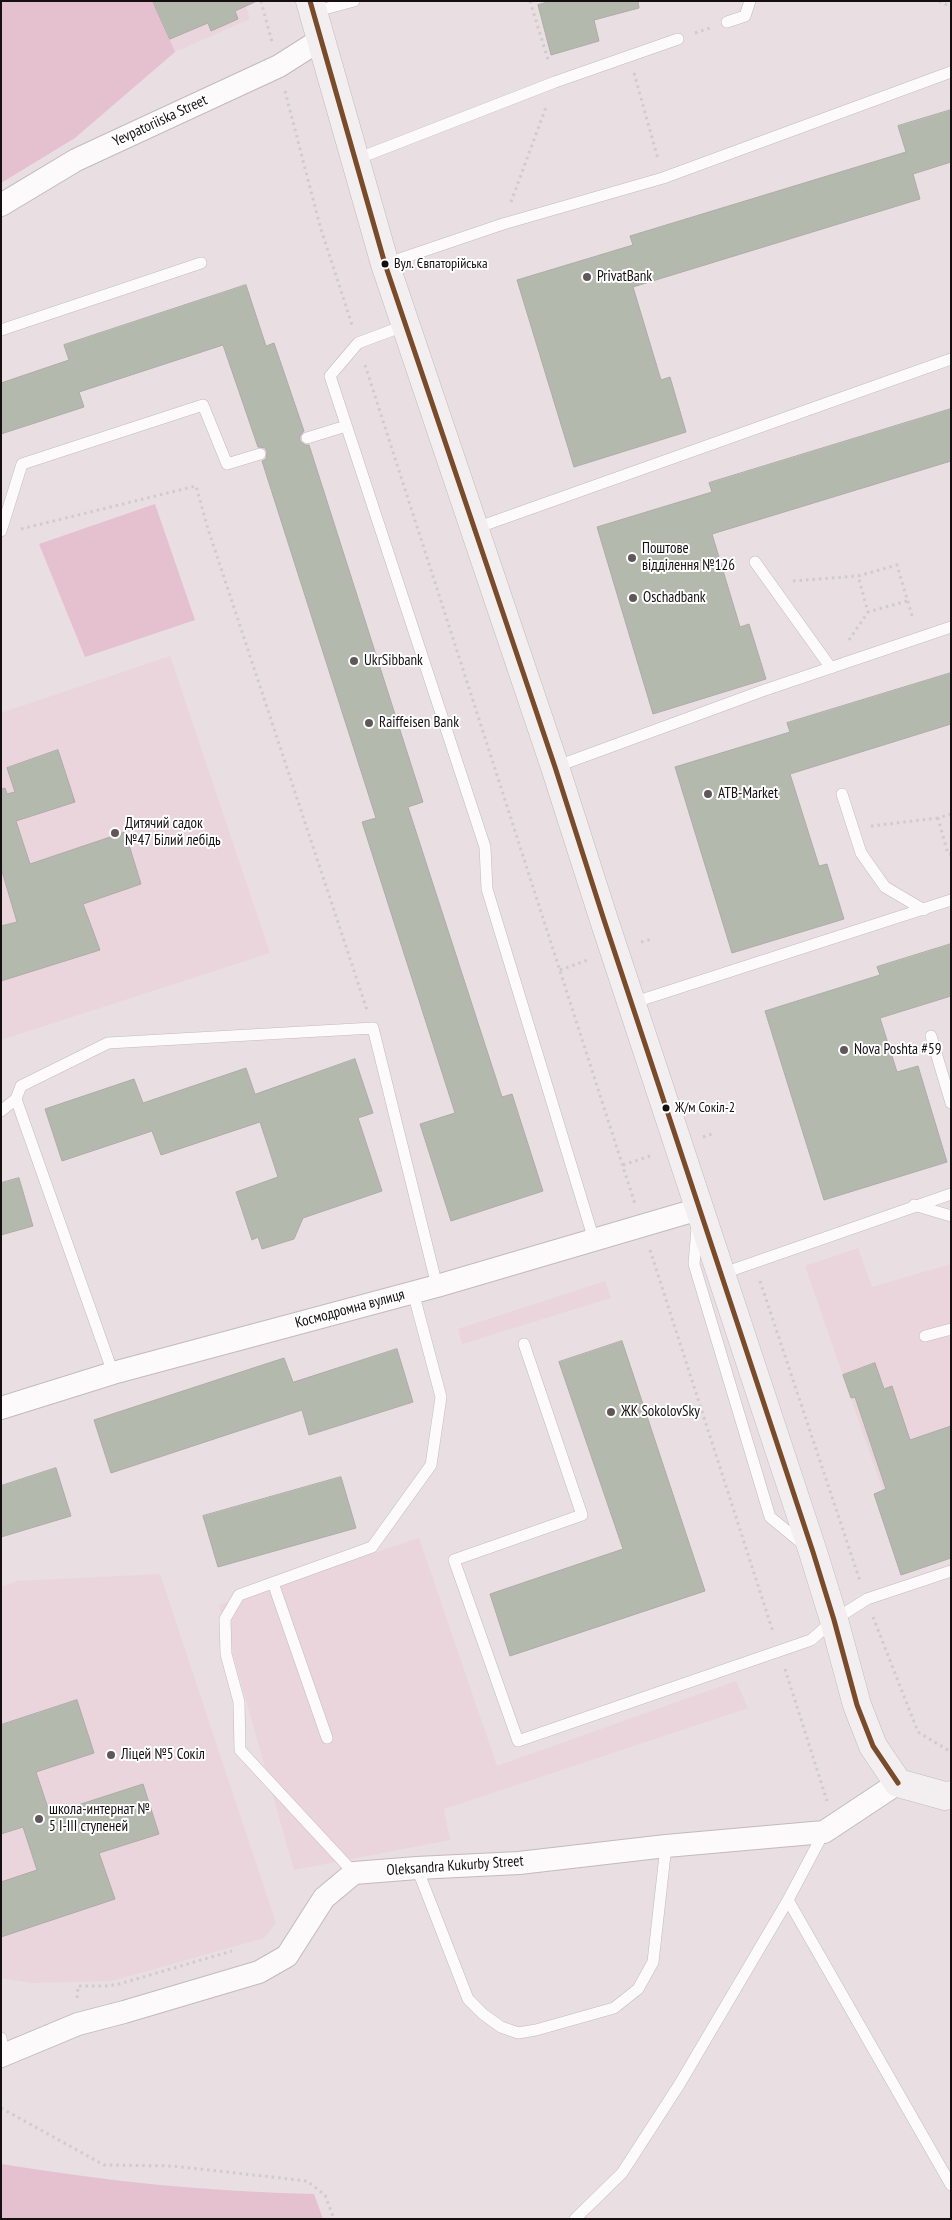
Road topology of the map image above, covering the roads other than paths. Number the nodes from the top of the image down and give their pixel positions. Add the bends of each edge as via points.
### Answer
1 (354, 1) edge
2 (750, 1) edge
3 (312, 7) edge
4 (727, 22) road end
5 (678, 39) road end
6 (320, 40) junction
7 (951, 72) edge
8 (354, 160) junction
9 (1, 205) edge
10 (201, 263) dead end
11 (385, 264) junction
12 (406, 325) junction
13 (1, 330) edge
14 (951, 359) edge
15 (346, 426) junction
16 (307, 438) dead end
17 (260, 454) dead end
18 (476, 528) junction
19 (1, 531) edge
20 (755, 562) dead end
21 (951, 627) edge
22 (831, 668) junction
23 (556, 767) junction
24 (842, 794) dead end
25 (951, 900) edge
26 (924, 910) junction
27 (632, 1003) junction
28 (930, 1036) dead end
29 (16, 1099) junction
30 (951, 1103) edge
31 (1, 1111) edge
32 (951, 1194) edge
33 (914, 1205) junction
34 (699, 1209) junction
35 (951, 1216) edge
36 (594, 1240) junction
37 (721, 1274) junction
38 (437, 1286) junction
39 (413, 1292) junction
40 (951, 1329) edge
41 (925, 1336) dead end
42 (524, 1344) dead end
43 (113, 1373) junction
44 (1, 1408) edge
45 (813, 1552) junction
46 (951, 1571) edge
47 (273, 1583) junction
48 (834, 1620) junction
49 (327, 1738) dead end
50 (898, 1783) junction
51 (951, 1795) edge
52 (829, 1828) junction
53 (666, 1846) junction
54 (417, 1868) junction
55 (354, 1873) junction
56 (788, 1900) junction
57 (2, 2050) edge
58 (951, 2185) edge
59 (575, 2219) edge

1 - 3 lane
2 - 4 lane via 745,16
3 - 6 street
5 - 8 lane via 555,82
6 - 8 street
6 - 9 street, Yevpatoriiska Street via 279,66 76,160
7 - 11 lane via 663,178 503,224
8 - 11 street
10 - 13 lane
11 - 12 street
12 - 15 lane via 358,343 330,376
12 - 18 street
14 - 18 lane
15 - 16 lane
15 - 36 lane via 485,847 487,889
17 - 19 lane via 227,464 203,405 22,464
18 - 23 street
20 - 22 lane
21 - 22 lane
22 - 23 lane
23 - 27 street
24 - 26 lane via 861,853 885,887
25 - 26 lane
26 - 27 lane
27 - 34 street
28 - 30 lane
29 - 31 lane
29 - 38 lane via 21,1086 108,1043 373,1028
29 - 43 lane
32 - 33 lane
33 - 35 lane
33 - 37 lane
34 - 36 street, Космодромна вулиця
34 - 37 street
34 - 45 lane via 694,1264 770,1517
36 - 38 street, Космодромна вулиця
37 - 45 street
38 - 39 street, Космодромна вулиця
39 - 43 street, Космодромна вулиця
39 - 47 lane via 441,1397 431,1465 372,1547
40 - 41 lane
42 - 48 lane via 582,1515 454,1560 518,1741 811,1640
43 - 44 street, Космодромна вулиця
45 - 48 street
46 - 48 lane via 866,1599
47 - 49 lane
47 - 55 lane via 239,1595 225,1619 226,1654 239,1702 240,1750
48 - 50 street via 873,1746
50 - 51 street
50 - 52 street, Oleksandra Kukurby Street
52 - 53 street, Oleksandra Kukurby Street
52 - 56 lane
53 - 54 street, Oleksandra Kukurby Street via 519,1863
53 - 54 lane via 653,1962 638,1989 614,2008 518,2032 501,2027 468,1999
54 - 55 street, Oleksandra Kukurby Street
55 - 57 street via 324,1898 287,1956 259,1972 78,2024
56 - 58 lane
56 - 59 lane via 679,2085 622,2173

